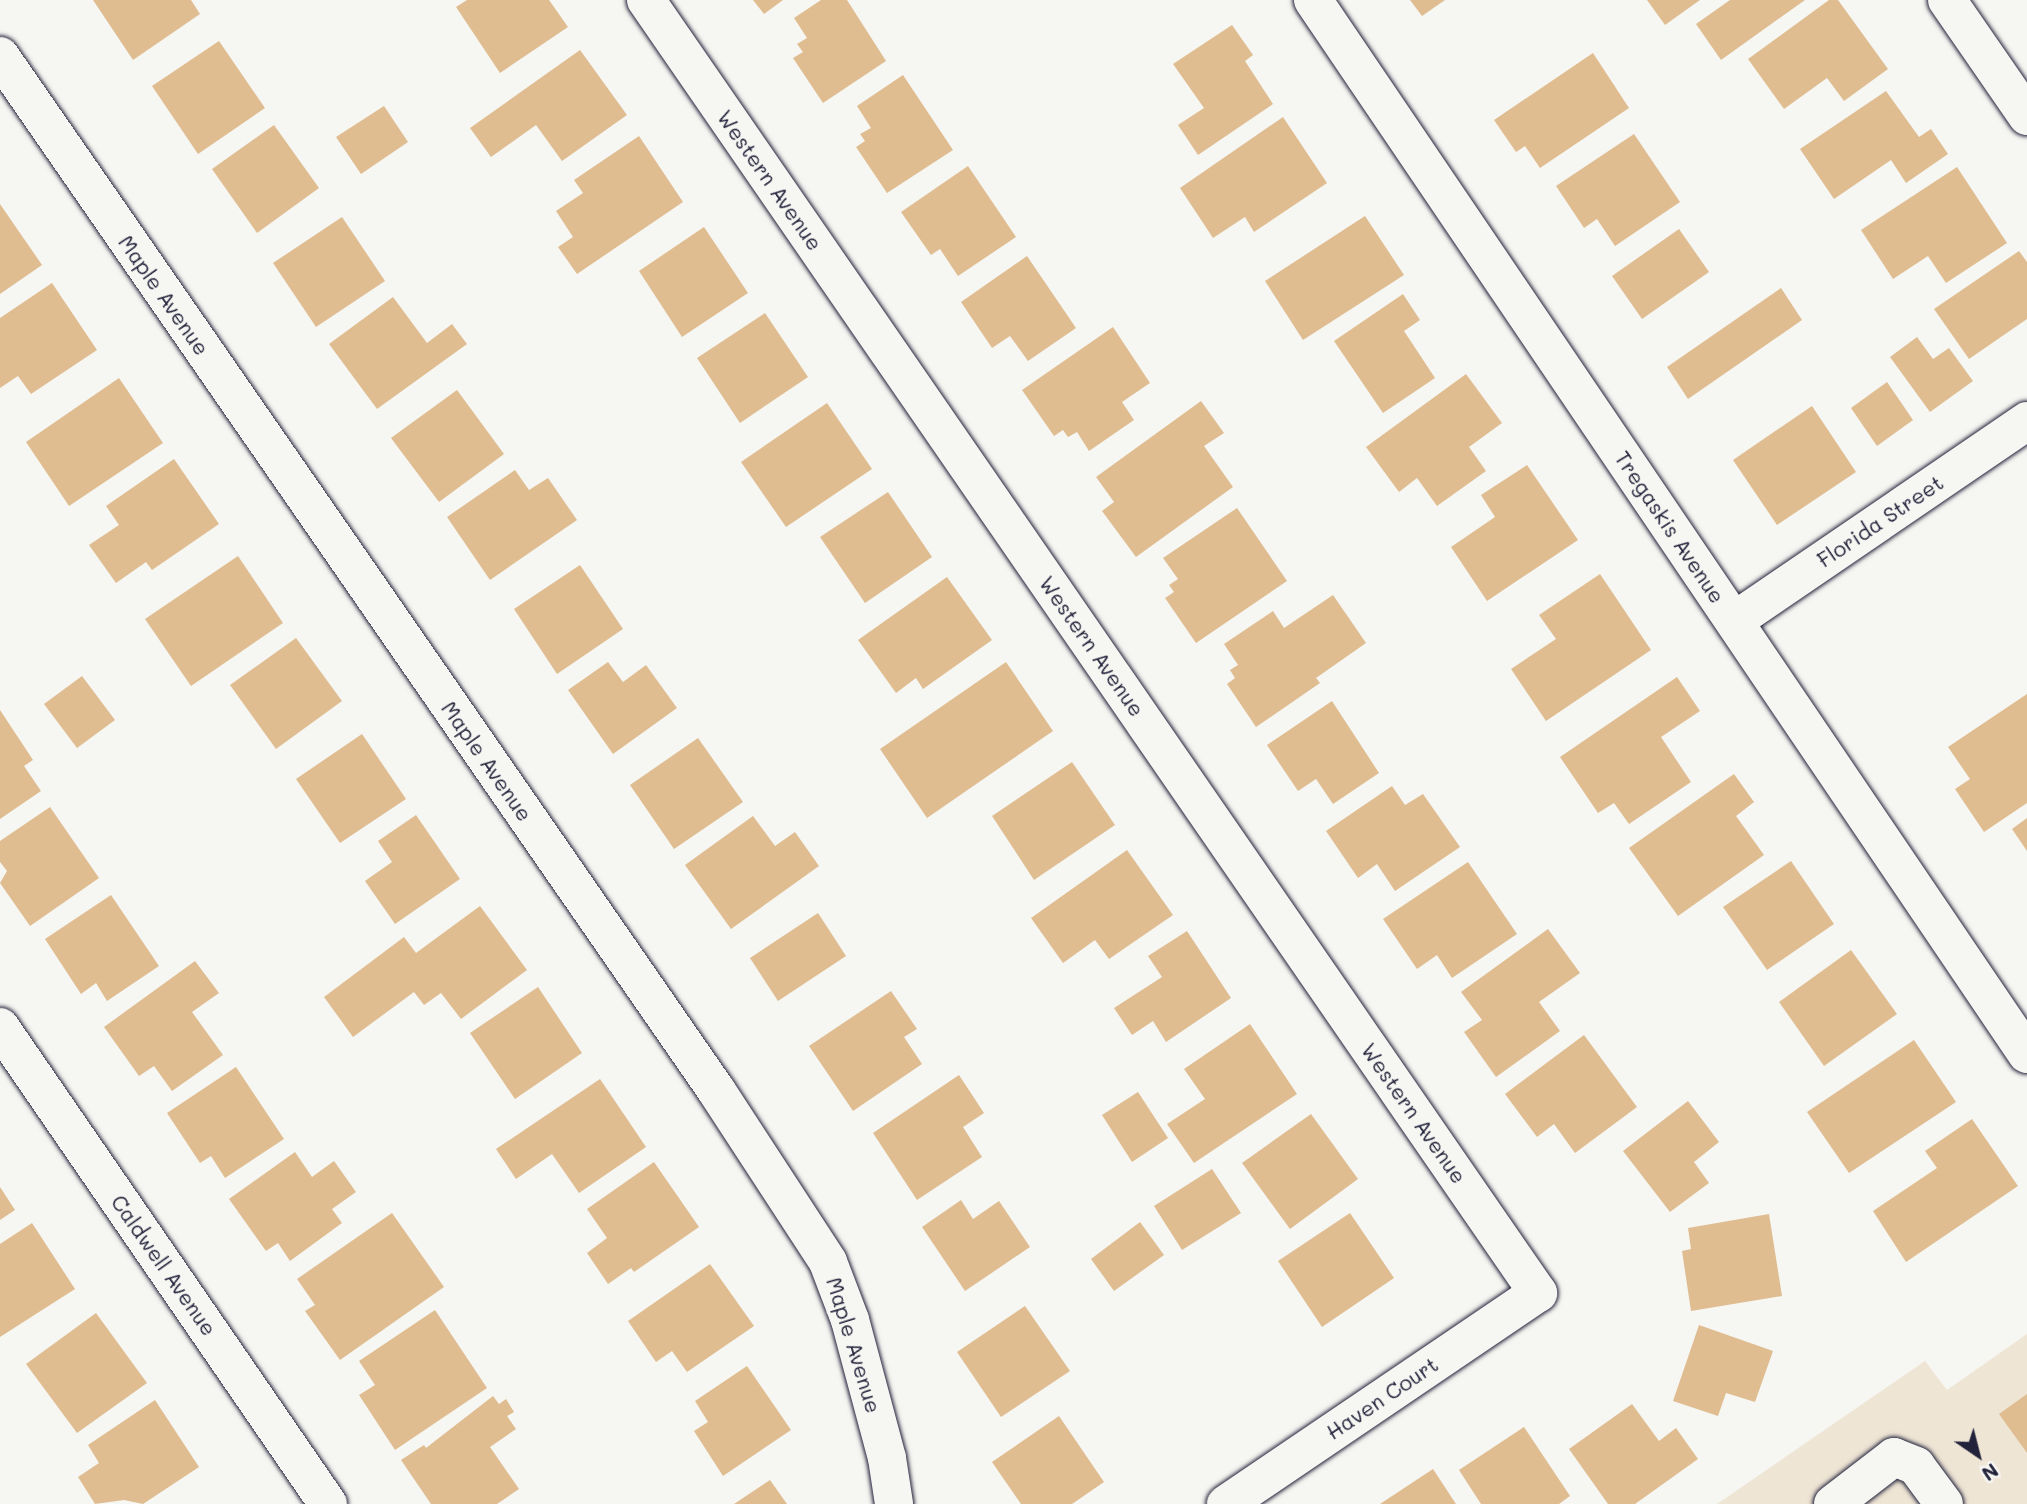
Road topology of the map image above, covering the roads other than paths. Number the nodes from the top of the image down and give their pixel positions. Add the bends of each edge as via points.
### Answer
1 (646, 0) edge
2 (1313, 0) edge
3 (1947, 0) edge
4 (0, 56) edge
5 (2027, 116) edge
6 (2027, 421) edge
7 (1734, 621) junction
8 (0, 1027) edge
9 (2027, 1054) edge
10 (1538, 1293) joint
11 (328, 1504) edge
12 (894, 1504) edge
13 (1226, 1504) edge
14 (1833, 1504) edge
15 (1944, 1504) edge

1 - 10 street, Western Avenue
2 - 7 street, Tregaskis Avenue
3 - 5 street
4 - 12 street, Maple Avenue via 716,1090 828,1262 853,1332 887,1458
6 - 7 street, Florida Street
7 - 9 street, Tregaskis Avenue
8 - 11 street, Caldwell Avenue
10 - 13 street, Haven Court
14 - 15 street via 1894,1457 1916,1466

